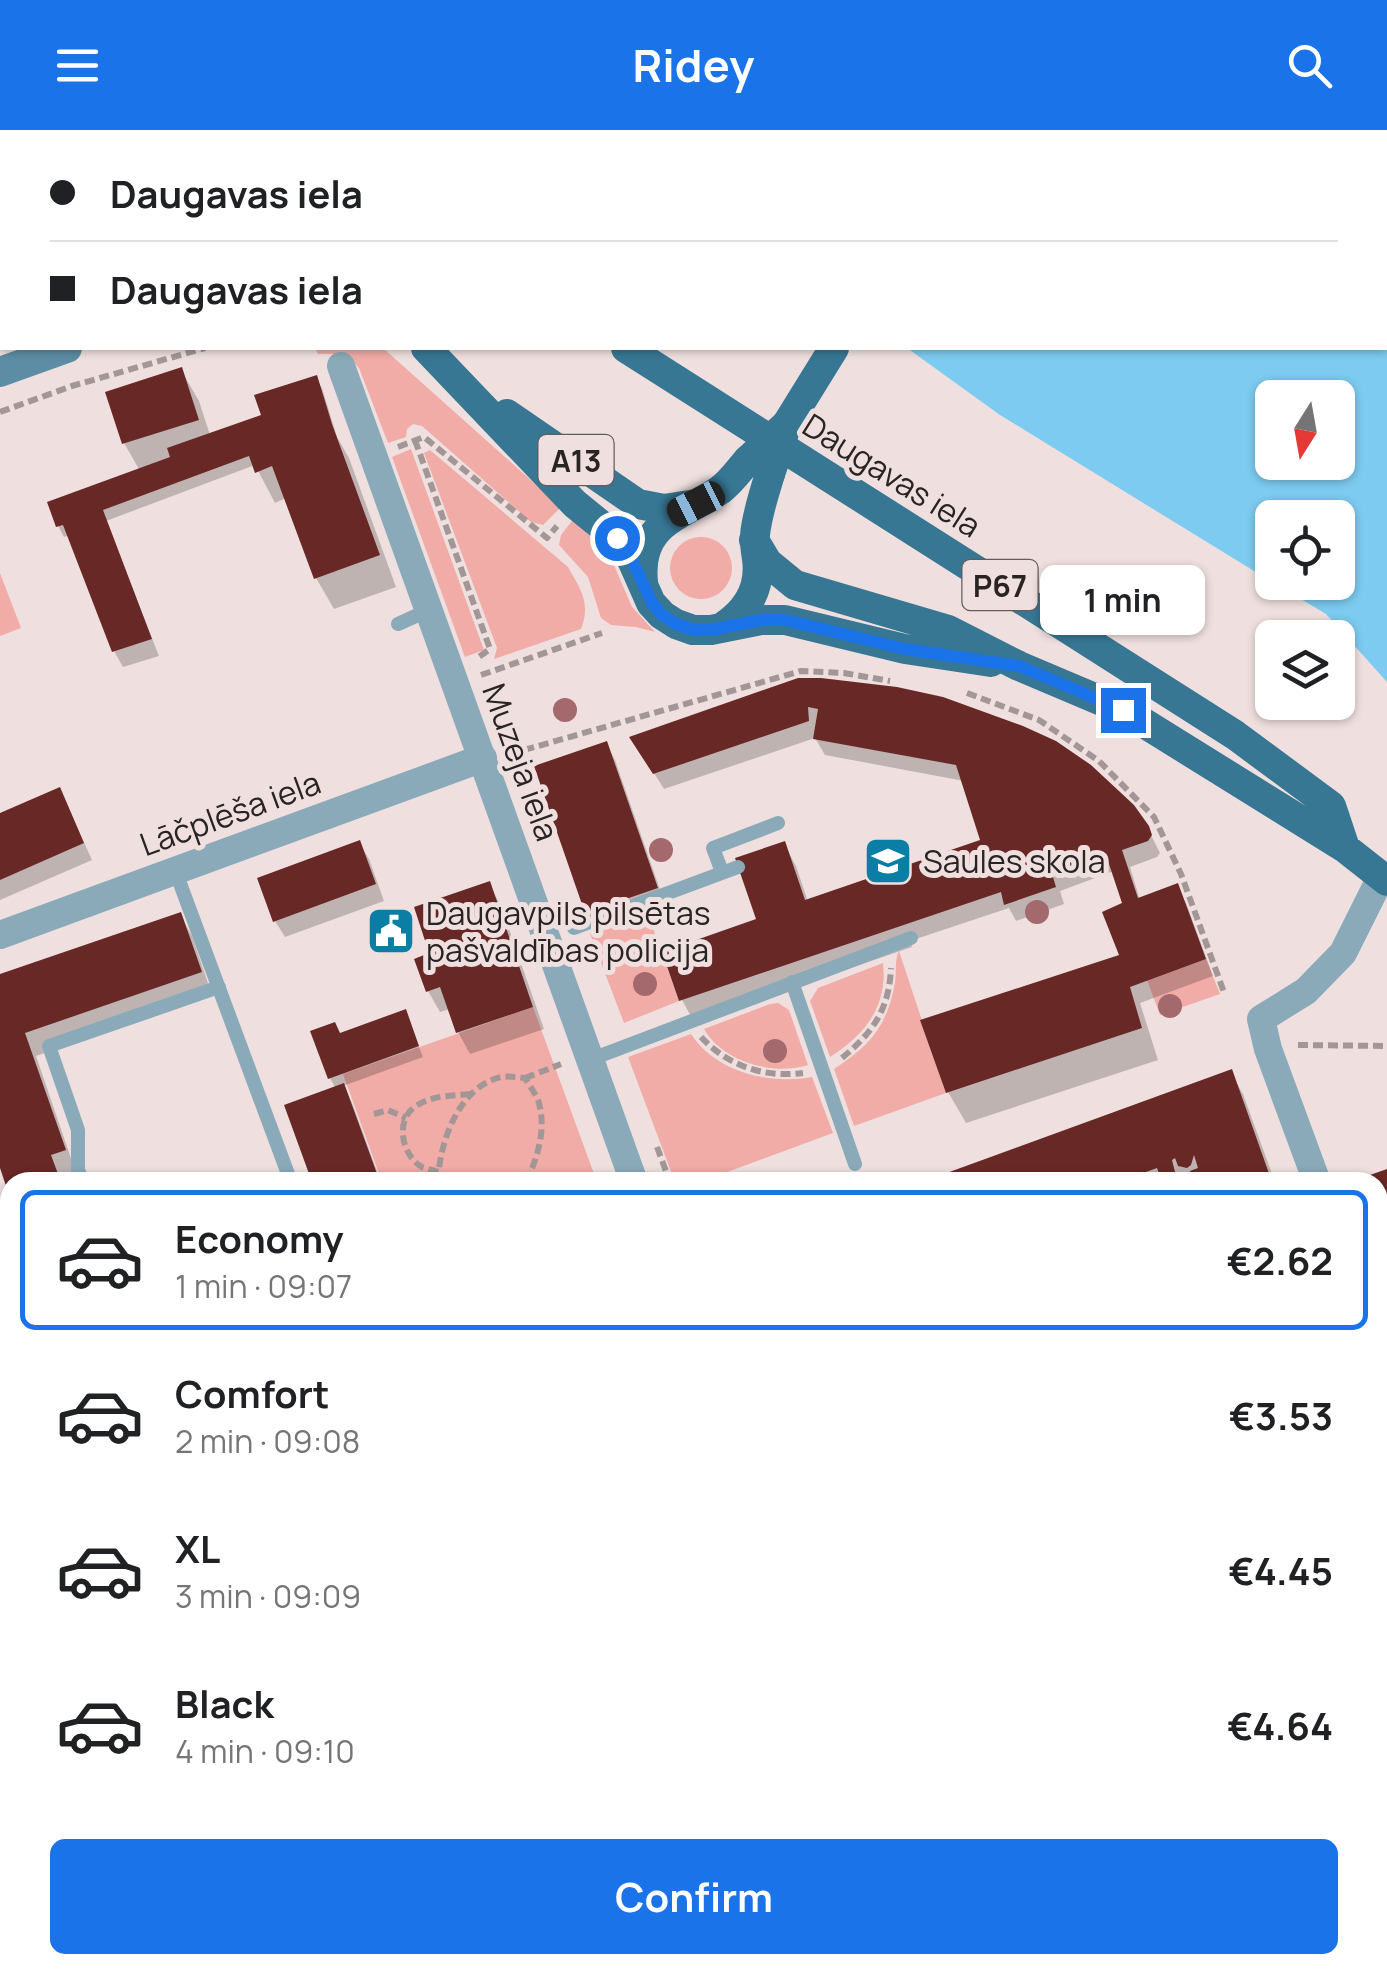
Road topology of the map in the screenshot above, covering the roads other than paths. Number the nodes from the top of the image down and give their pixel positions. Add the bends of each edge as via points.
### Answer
1 (61, 350) edge
2 (428, 350) edge
3 (629, 350) edge
4 (833, 350) edge
5 (341, 366) dead end
6 (0, 372) edge
7 (464, 386) junction
8 (759, 467) junction
9 (696, 504) junction
10 (754, 540) junction
11 (644, 589) junction
12 (430, 610) junction
13 (398, 624) dead end
14 (724, 626) junction
15 (1019, 666) junction
16 (496, 756) junction
17 (778, 823) dead end
18 (1345, 848) junction
19 (738, 867) dead end
20 (175, 870) junction
21 (722, 872) junction
22 (1384, 879) edge
23 (574, 928) dead end
24 (0, 934) edge
25 (911, 938) dead end
26 (792, 982) junction
27 (220, 988) junction
28 (589, 1060) junction
29 (855, 1164) dead end
30 (79, 1172) edge
31 (288, 1172) edge
32 (630, 1172) edge
33 (1314, 1172) edge

1 - 6 street
2 - 7 main road, Daugavas iela / A13
3 - 18 main road, Daugavas iela / P67 via 1235,735 1331,806
4 - 8 main road, bridge
5 - 12 street, Muzeja iela
7 - 9 main road, Daugavas iela / A13 via 638,504
7 - 11 main road, Daugavas iela / A13 via 617,538
8 - 9 main road
8 - 10 main road
9 - 11 main road via 649,540
10 - 14 main road via 755,590
10 - 15 main road, Daugavas iela / P67 via 795,585 948,630
11 - 14 main road, Daugavas iela via 676,624 694,630
12 - 13 lane
12 - 16 street, Muzeja iela
14 - 15 main road, Daugavas iela / P67 via 785,620 905,649
15 - 18 main road, Daugavas iela / P67 via 1123,710
16 - 20 street, Lāčplēša iela
16 - 28 street, Muzeja iela
17 - 21 lane via 713,848
18 - 22 main road, Daugavas iela / P67
19 - 21 lane
20 - 24 street, Lāčplēša iela
20 - 27 lane
21 - 23 lane
22 - 33 street via 1343,952 1306,992 1261,1019
25 - 26 lane
26 - 28 lane
26 - 29 lane
27 - 30 lane via 49,1046 78,1130
27 - 31 lane
28 - 32 street, Muzeja iela

